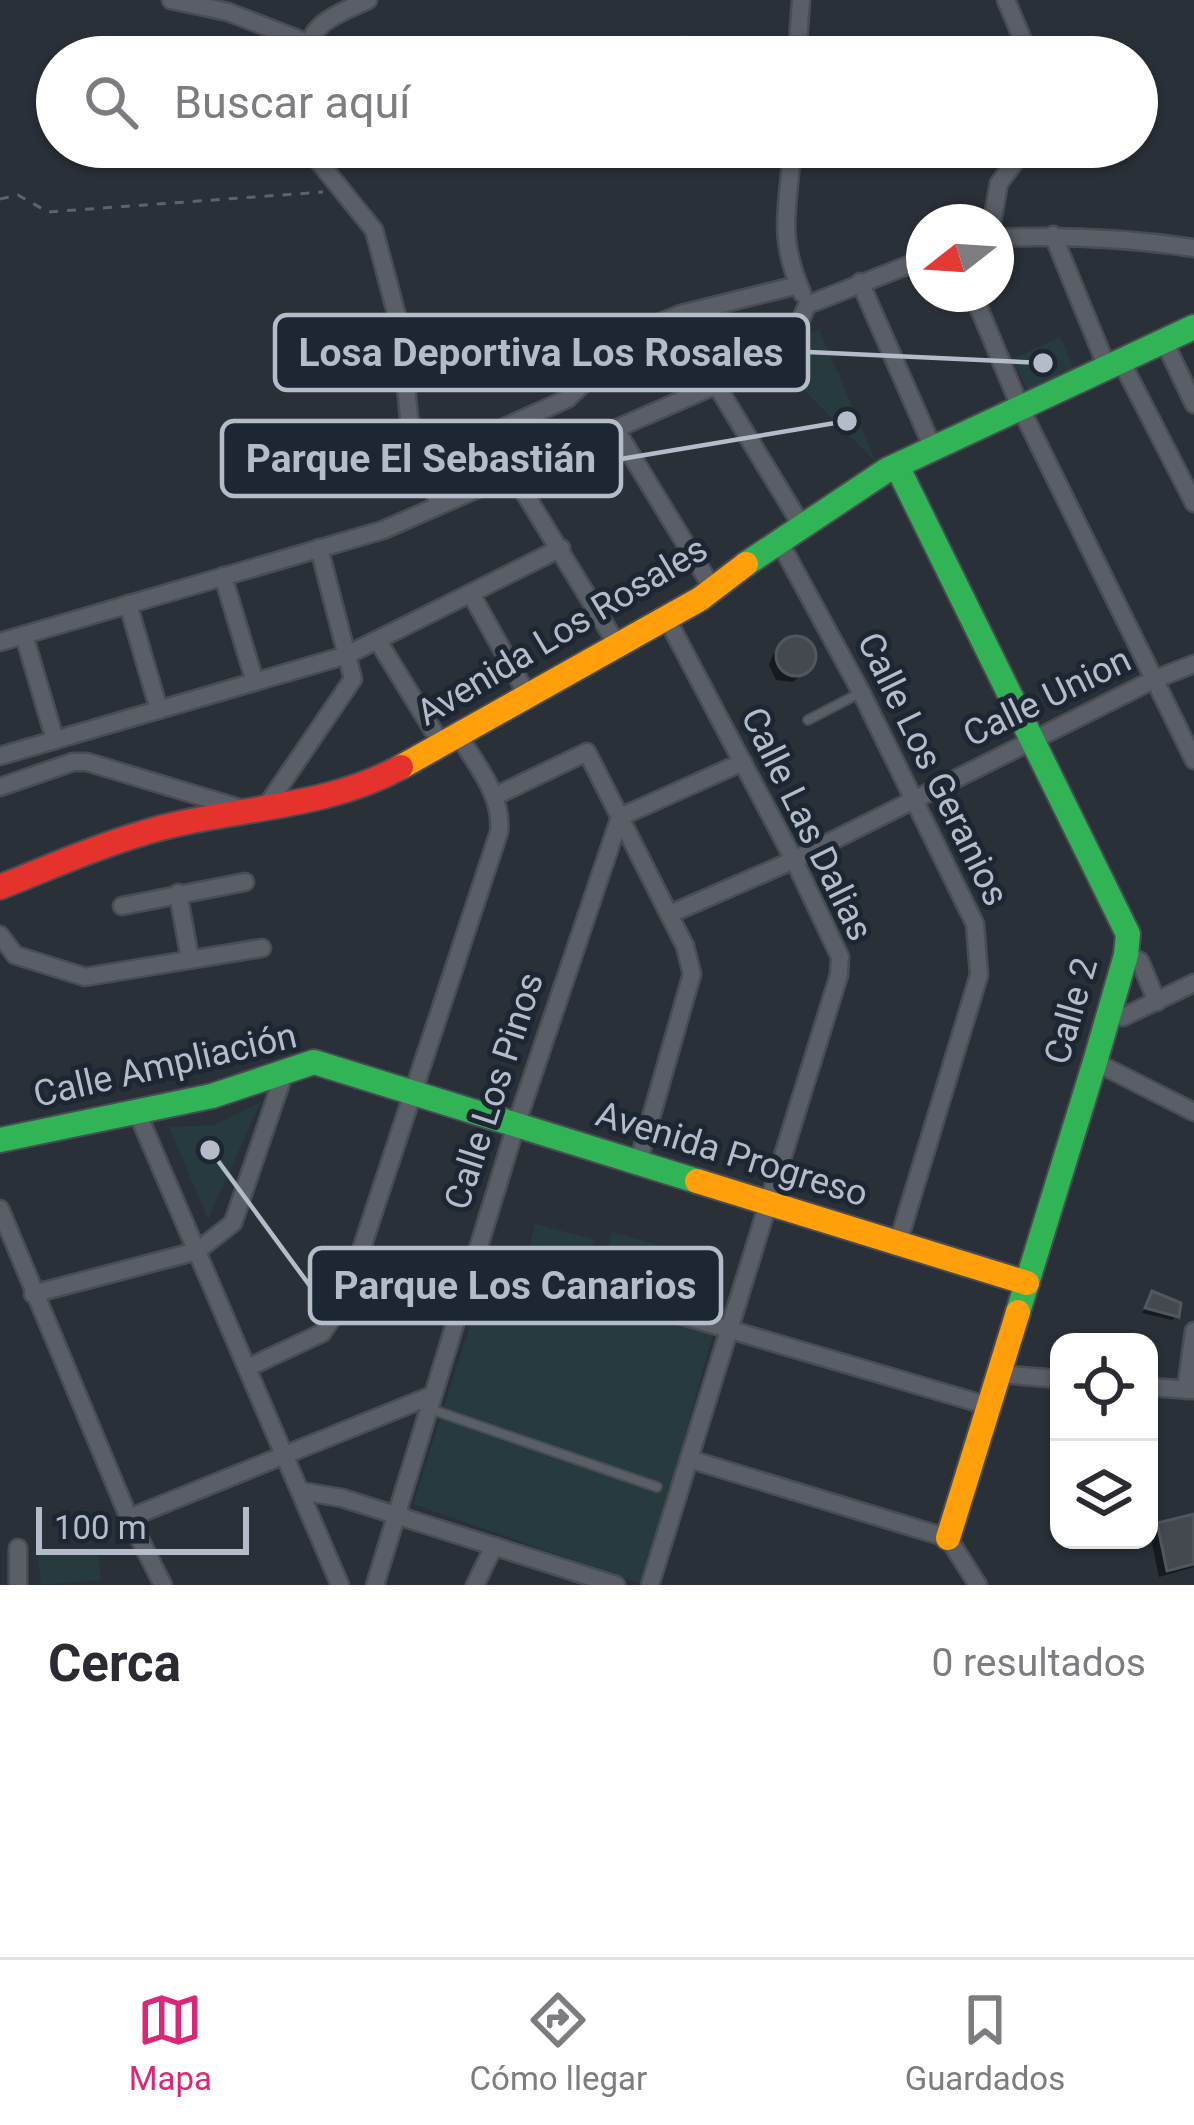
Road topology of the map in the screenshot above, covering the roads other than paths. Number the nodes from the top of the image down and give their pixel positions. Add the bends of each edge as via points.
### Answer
1 (171, 0) edge
2 (325, 0) edge
3 (368, 0) edge
4 (801, 0) edge
5 (1006, 0) edge
6 (227, 6) edge
7 (324, 21) junction
8 (282, 36) edge
9 (315, 36) edge
10 (798, 36) edge
11 (1021, 36) edge
12 (325, 168) edge
13 (791, 168) edge
14 (1011, 168) edge
15 (995, 204) edge
16 (1053, 236) junction
17 (1014, 237) edge
18 (1194, 248) edge
19 (906, 265) edge
20 (860, 282) junction
21 (798, 285) junction
22 (807, 305) junction
23 (981, 312) edge
24 (1194, 327) edge
25 (1164, 341) junction
26 (1114, 364) junction
27 (717, 386) junction
28 (1194, 404) edge
29 (1021, 409) junction
30 (616, 430) junction
31 (933, 448) junction
32 (425, 463) junction
33 (897, 466) junction
34 (514, 474) junction
35 (1194, 503) edge
36 (439, 505) junction
37 (802, 526) junction
38 (779, 541) junction
39 (319, 548) junction
40 (560, 548) junction
41 (223, 576) junction
42 (713, 589) junction
43 (471, 594) junction
44 (128, 604) junction
45 (667, 619) junction
46 (24, 635) junction
47 (378, 641) junction
48 (0, 642) edge
49 (618, 646) junction
50 (347, 655) junction
51 (1194, 664) edge
52 (1153, 680) junction
53 (254, 682) junction
54 (860, 692) junction
55 (529, 698) junction
56 (159, 710) junction
57 (808, 719) dead end
58 (55, 740) junction
59 (451, 740) junction
60 (1035, 740) junction
61 (0, 756) edge
62 (1194, 760) edge
63 (743, 762) junction
64 (0, 787) edge
65 (495, 796) junction
66 (912, 800) junction
67 (259, 810) junction
68 (620, 818) junction
69 (794, 860) junction
70 (245, 882) dead end
71 (0, 887) edge
72 (178, 892) junction
73 (122, 906) dead end
74 (670, 914) junction
75 (0, 934) edge
76 (262, 948) dead end
77 (1126, 955) junction
78 (190, 959) junction
79 (1194, 983) edge
80 (1156, 1002) junction
81 (1108, 1016) junction
82 (1095, 1062) junction
83 (286, 1071) junction
84 (416, 1094) junction
85 (137, 1112) junction
86 (1194, 1112) edge
87 (516, 1125) junction
88 (0, 1140) edge
89 (638, 1163) junction
90 (768, 1203) junction
91 (0, 1209) edge
92 (898, 1243) junction
93 (197, 1251) junction
94 (476, 1255) junction
95 (1027, 1283) junction
96 (33, 1294) junction
97 (729, 1330) junction
98 (1194, 1331) edge
99 (247, 1368) junction
100 (999, 1374) junction
101 (1050, 1378) edge
102 (1158, 1388) edge
103 (1190, 1390) edge
104 (431, 1402) junction
105 (989, 1406) junction
106 (284, 1455) junction
107 (689, 1459) junction
108 (657, 1486) dead end
109 (300, 1491) junction
110 (396, 1515) junction
111 (129, 1517) junction
112 (948, 1538) junction
113 (494, 1546) junction
114 (18, 1548) dead end
115 (18, 1585) edge
116 (163, 1585) edge
117 (340, 1585) edge
118 (375, 1585) edge
119 (475, 1585) edge
120 (616, 1585) edge
121 (650, 1585) edge
122 (978, 1585) edge

1 - 6 street
2 - 7 street
3 - 7 street
4 - 10 street
5 - 11 street
6 - 8 street
7 - 9 street
12 - 32 street via 374,230 401,332 409,418
13 - 21 street via 783,229
14 - 15 street
16 - 17 street
16 - 18 street
16 - 26 street
19 - 20 street
20 - 22 street
20 - 31 street
21 - 22 street
21 - 32 street via 639,332 568,398
22 - 27 street via 776,359
23 - 29 street
24 - 25 street, Avenida Los Rosales
25 - 26 street, Avenida Los Rosales
25 - 28 street
26 - 29 street, Avenida Los Rosales
26 - 35 street
27 - 30 street
27 - 37 street
29 - 31 street, Avenida Los Rosales
29 - 52 street
30 - 34 street
30 - 42 street
31 - 33 street, Avenida Los Rosales
32 - 36 street
33 - 37 street, Avenida Los Rosales
33 - 60 street, Calle 2
34 - 36 street
34 - 40 street
36 - 39 street
37 - 38 street, Avenida Los Rosales
38 - 42 street, Avenida Los Rosales
38 - 54 street, Calle Los Geranios
39 - 41 street
39 - 50 street
40 - 43 street
40 - 49 street
41 - 44 street
41 - 53 street
42 - 45 street, Avenida Los Rosales
43 - 47 street
43 - 55 street
44 - 46 street
44 - 56 street
45 - 49 street, Avenida Los Rosales
45 - 63 street, Calle Las Dalias
46 - 48 street
46 - 58 street
47 - 50 street
47 - 59 street
49 - 55 street, Avenida Los Rosales
50 - 53 street
50 - 67 street via 353,679
51 - 52 street, Calle Union
52 - 60 street, Calle Union
52 - 62 street
53 - 56 street
54 - 57 lane
54 - 66 street, Calle Los Geranios
55 - 59 street, Avenida Los Rosales
56 - 58 street
58 - 61 street
59 - 65 street
59 - 67 street, Avenida Los Rosales via 379,779
60 - 66 street, Calle Union
60 - 77 street, Calle 2 via 1121,916
63 - 68 street
63 - 69 street, Calle Las Dalias
64 - 67 street via 87,762
65 - 68 street via 587,752
65 - 84 street via 500,832
66 - 69 street, Calle Union
66 - 92 street, Calle Los Geranios via 974,924 979,975
67 - 71 street, Avenida Los Rosales via 141,833
68 - 74 street
68 - 87 street, Calle Los Pinos
69 - 74 street, Calle Union
69 - 90 street, Calle Las Dalias via 840,957 839,975
70 - 72 street
72 - 73 street
72 - 78 street
74 - 89 street via 692,974
75 - 78 street via 16,956 85,977
76 - 78 street
77 - 80 street via 1140,962
77 - 81 street, Calle 2
79 - 80 street
80 - 81 street
81 - 82 street, Calle 2
82 - 86 street
82 - 95 street, Calle 2
83 - 84 street, Calle Ampliación via 314,1062
83 - 85 street, Calle Ampliación
83 - 93 street via 233,1222
84 - 87 street, Avenida Progreso
84 - 99 street via 345,1299 322,1333
85 - 88 street, Calle Ampliación
85 - 93 street
87 - 89 street, Avenida Progreso
87 - 94 street, Calle Los Pinos
89 - 90 street, Avenida Progreso
90 - 92 street, Avenida Progreso
90 - 97 street, Calle Las Dalias
91 - 96 street
92 - 95 street, Avenida Progreso
93 - 96 street
93 - 99 street
94 - 97 street
94 - 104 street, Calle Los Pinos
95 - 100 street, Calle 2
96 - 111 street
97 - 105 street
97 - 107 street, Calle Las Dalias
98 - 103 street
99 - 106 street
100 - 101 street
100 - 105 street, Calle 2
102 - 103 street
104 - 106 street
104 - 108 lane
104 - 110 street, Calle Los Pinos
105 - 112 street, Calle 2
106 - 109 street
106 - 111 street
107 - 112 street
107 - 121 street, Calle Las Dalias
109 - 110 street
109 - 117 street
110 - 113 street
110 - 118 street, Calle Los Pinos
111 - 116 street
112 - 122 street
113 - 119 street
113 - 120 street
114 - 115 street

